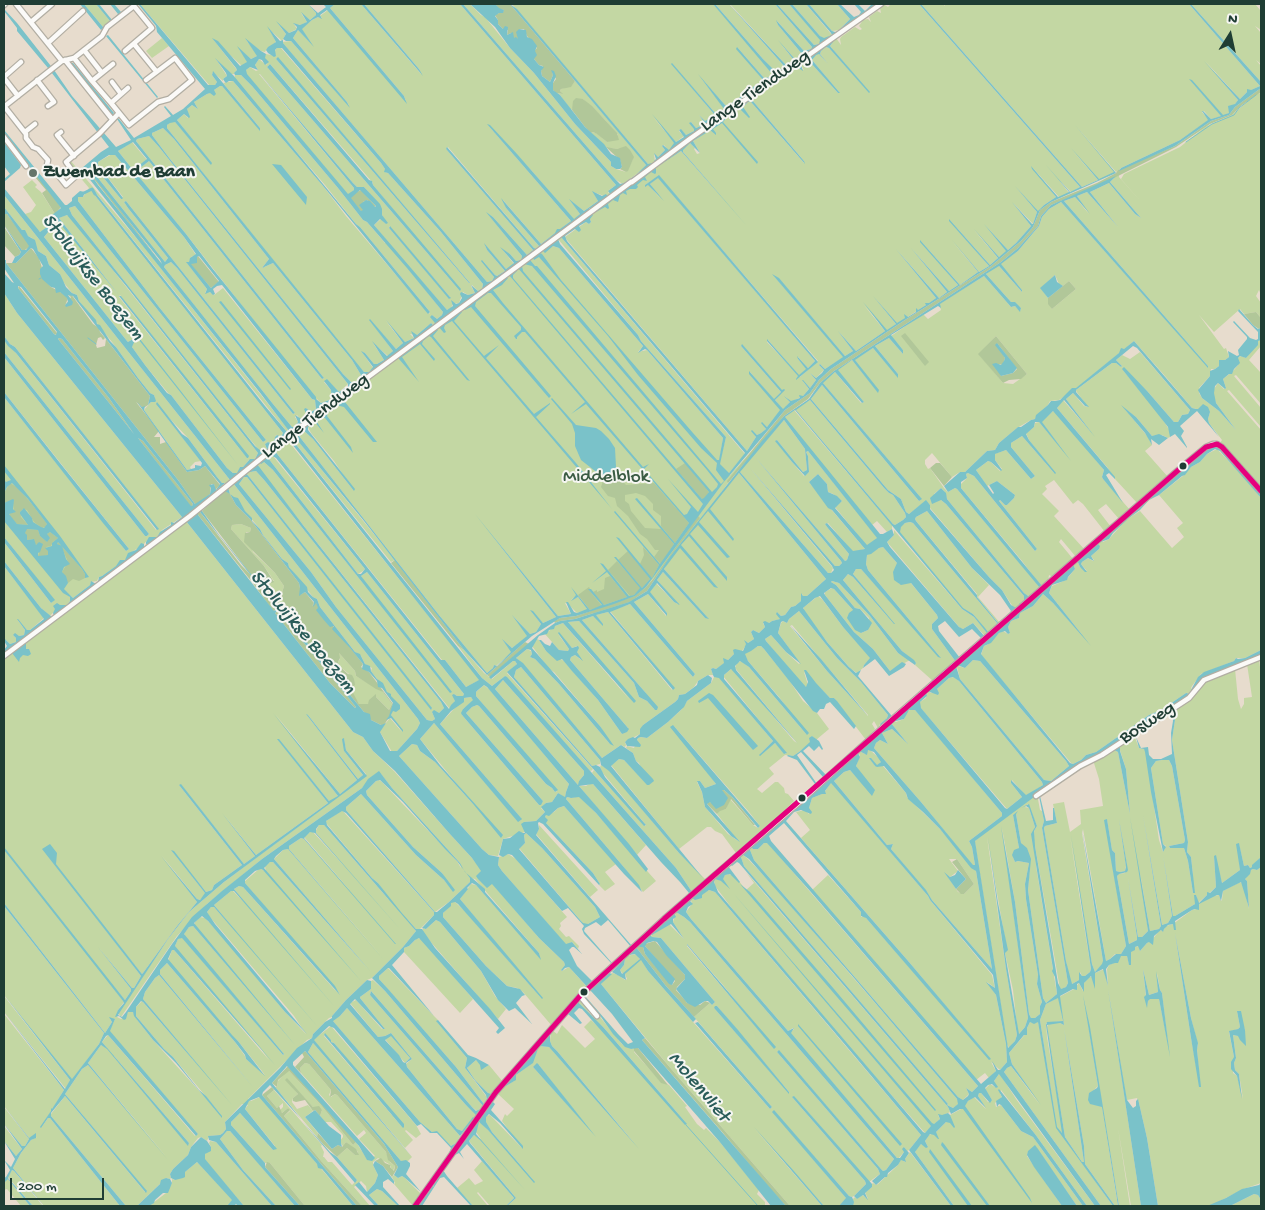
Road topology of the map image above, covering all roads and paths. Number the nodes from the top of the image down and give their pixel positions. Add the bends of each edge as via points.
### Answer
1 (16, 4) edge
2 (52, 4) edge
3 (880, 4) edge
4 (84, 11) dead end
5 (31, 22) junction
6 (48, 43) junction
7 (134, 44) junction
8 (84, 50) junction
9 (125, 51) dead end
10 (74, 58) junction
11 (63, 60) junction
12 (21, 62) dead end
13 (113, 64) dead end
14 (156, 71) junction
15 (102, 72) junction
16 (4, 78) edge
17 (37, 80) junction
18 (146, 80) dead end
19 (92, 81) junction
20 (112, 82) dead end
21 (128, 88) dead end
22 (121, 94) junction
23 (18, 96) junction
24 (111, 103) junction
25 (4, 106) edge
26 (48, 106) dead end
27 (119, 113) junction
28 (112, 119) junction
29 (36, 124) dead end
30 (25, 132) junction
31 (61, 132) dead end
32 (4, 137) edge
33 (70, 159) junction
34 (26, 166) dead end
35 (1261, 491) edge
36 (4, 656) edge
37 (1261, 657) edge
38 (1036, 796) dead end
39 (580, 996) junction
40 (597, 1016) dead end
41 (415, 1206) edge

1 - 5 street
2 - 5 street
3 - 36 street, Lange Tiendweg via 691,138 290,435 190,516
4 - 6 street
5 - 6 street
6 - 11 street
7 - 8 street via 152,28 134,6
7 - 9 street
7 - 14 street
8 - 10 street
8 - 15 street
10 - 11 street
10 - 19 street
11 - 17 street
11 - 28 street
12 - 16 street
13 - 15 street
14 - 18 street
14 - 27 street via 174,58 192,80 128,125
15 - 19 street
16 - 23 street
17 - 23 street
17 - 26 street via 54,102
19 - 24 street
20 - 22 street
21 - 22 street
22 - 24 street
23 - 25 street
24 - 27 street
25 - 30 street
27 - 28 street
28 - 33 street
29 - 30 street
30 - 33 street via 26,138 66,185 76,176
31 - 33 street via 57,135
32 - 34 street
35 - 39 street via 1220,445 1214,444 1201,451 664,918
37 - 38 street, Bosweg via 1204,680 1189,698
39 - 40 street
39 - 41 street via 496,1092

